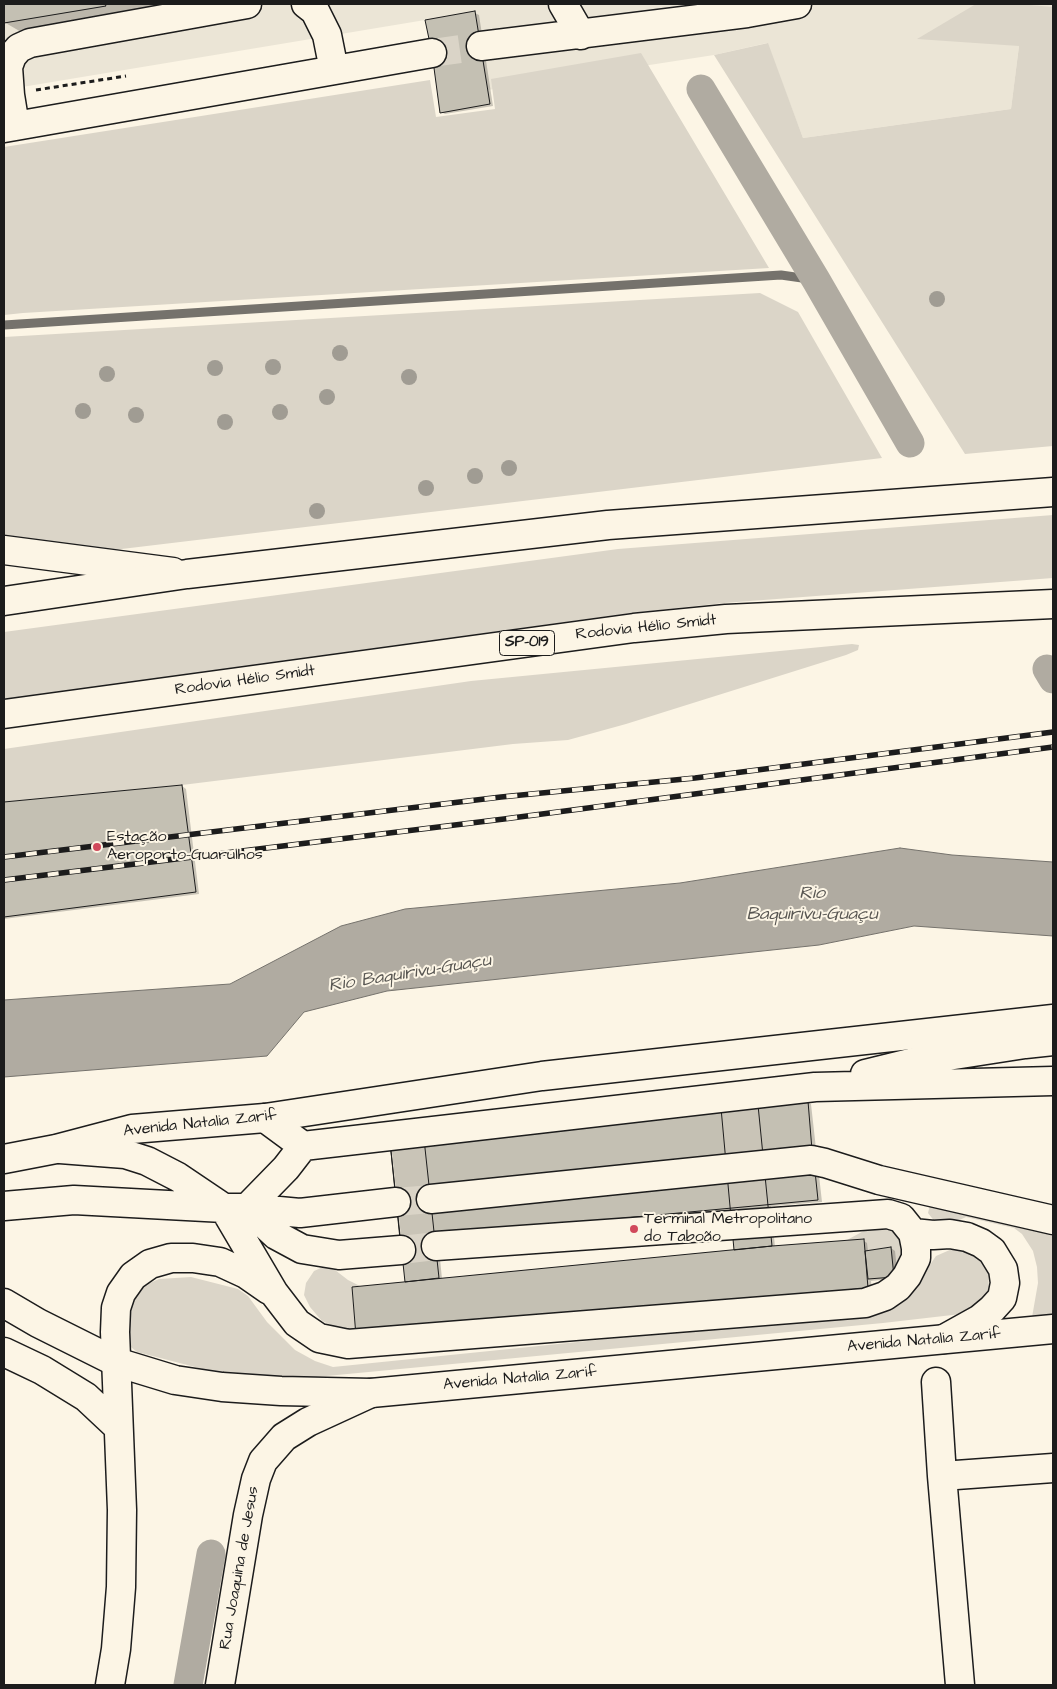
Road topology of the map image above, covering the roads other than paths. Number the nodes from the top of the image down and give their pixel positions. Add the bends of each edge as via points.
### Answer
1 (247, 4) edge
2 (306, 4) edge
3 (563, 4) edge
4 (797, 4) edge
5 (745, 8) edge
6 (581, 35) junction
7 (480, 46) tunnel mouth
8 (432, 53) tunnel mouth
9 (334, 70) junction
10 (9, 127) edge
11 (1053, 492) edge
12 (4, 550) edge
13 (187, 574) junction
14 (4, 601) edge
15 (1053, 604) edge
16 (4, 714) edge
17 (1053, 1019) edge
18 (1053, 1041) edge
19 (1053, 1081) edge
20 (815, 1087) junction
21 (265, 1118) junction
22 (303, 1146) junction
23 (56, 1149) junction
24 (4, 1159) edge
25 (865, 1175) junction
26 (431, 1199) tunnel mouth
27 (396, 1202) tunnel mouth
28 (4, 1206) edge
29 (236, 1208) junction
30 (1053, 1220) edge
31 (907, 1226) junction
32 (436, 1246) tunnel mouth
33 (302, 1249) junction
34 (401, 1250) tunnel mouth
35 (274, 1293) junction
36 (4, 1303) edge
37 (1053, 1329) edge
38 (944, 1339) junction
39 (4, 1352) edge
40 (116, 1362) junction
41 (936, 1382) dead end
42 (371, 1393) junction
43 (118, 1426) junction
44 (1053, 1468) edge
45 (942, 1476) junction
46 (110, 1685) edge
47 (220, 1685) edge
48 (960, 1685) edge

1 - 10 main road via 30,43 19,48 8,66
2 - 9 main road via 315,11 328,35
3 - 6 main road
4 - 5 main road
5 - 6 main road
6 - 7 main road
8 - 9 main road
9 - 10 main road
11 - 13 main road via 608,525
12 - 13 main road
13 - 14 main road
15 - 16 main road, Rodovia Hélio Smidt / SP-019 via 726,619 634,628
17 - 21 main road, Avenida Natalia Zarif via 542,1076
18 - 20 main road via 922,1060
19 - 20 main road
20 - 22 main road
21 - 22 main road
21 - 23 main road, Avenida Natalia Zarif via 132,1130
22 - 29 main road via 286,1168
23 - 24 main road, Avenida Natalia Zarif
23 - 29 main road via 125,1154 147,1161
25 - 26 main road via 811,1160
25 - 30 main road
25 - 31 main road
27 - 29 main road via 300,1213
28 - 29 main road via 74,1200
29 - 33 main road
29 - 35 main road
31 - 32 main road via 888,1214 875,1214
31 - 35 main road via 916,1258 907,1276 885,1296 864,1303 348,1344 320,1338 297,1323
31 - 38 main road via 933,1235 950,1234 981,1243 992,1251 1003,1270 1002,1298 980,1319
33 - 34 main road via 339,1255
33 - 35 main road via 284,1256 274,1278
35 - 40 main road via 246,1274 220,1262 171,1258 150,1264 133,1276 116,1308
36 - 40 main road, Avenida Natalia Zarif
37 - 38 main road, Avenida Natalia Zarif
38 - 42 main road, Avenida Natalia Zarif
39 - 43 main road via 42,1370 86,1397
40 - 42 main road, Avenida Natalia Zarif via 175,1380 222,1387
40 - 43 main road
41 - 45 main road
42 - 47 main road, Rua Joaquina de Jesus via 284,1438 263,1461 248,1515
43 - 46 main road via 121,1588
44 - 45 main road
45 - 48 main road

